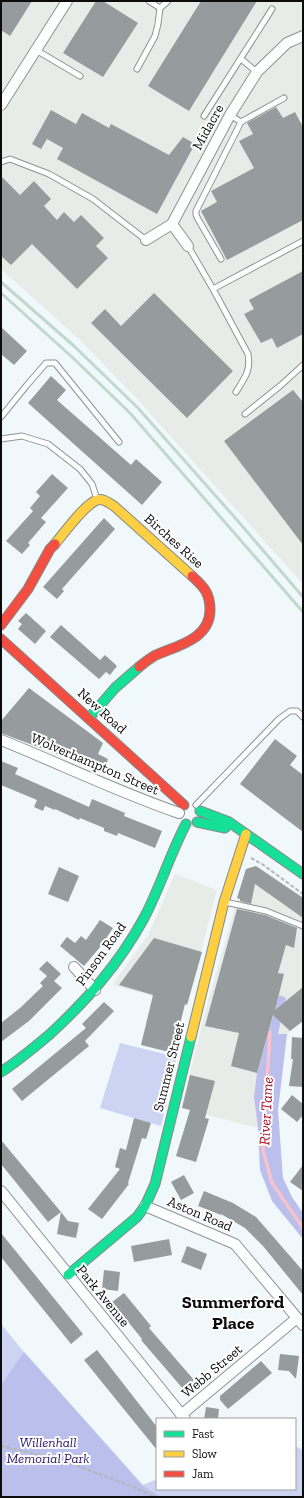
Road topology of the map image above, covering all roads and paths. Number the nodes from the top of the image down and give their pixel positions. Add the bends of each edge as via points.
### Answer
1 (67, 1) edge
2 (149, 1) edge
3 (168, 1) edge
4 (160, 8) junction
5 (272, 9) dead end
6 (303, 36) edge
7 (36, 50) junction
8 (240, 59) junction
9 (136, 69) dead end
10 (258, 72) junction
11 (80, 76) dead end
12 (284, 98) dead end
13 (1, 105) edge
14 (230, 115) junction
15 (204, 116) dead end
16 (241, 122) junction
17 (1, 162) edge
18 (172, 224) junction
19 (146, 240) joint
20 (303, 241) edge
21 (188, 246) joint
22 (221, 259) dead end
23 (214, 289) junction
24 (303, 365) edge
25 (236, 392) dead end
26 (246, 414) dead end
27 (1, 417) edge
28 (1, 438) edge
29 (119, 442) dead end
30 (97, 500) junction
31 (1, 626) edge
32 (1, 639) edge
33 (303, 717) edge
34 (89, 718) junction
35 (1, 740) edge
36 (198, 808) junction
37 (182, 809) junction
38 (198, 822) junction
39 (186, 824) junction
40 (233, 826) junction
41 (246, 834) junction
42 (240, 852) junction
43 (303, 874) edge
44 (303, 894) edge
45 (224, 902) junction
46 (303, 926) edge
47 (74, 967) dead end
48 (95, 990) junction
49 (1, 1072) edge
50 (1, 1191) edge
51 (145, 1206) junction
52 (68, 1275) junction
53 (300, 1321) edge
54 (183, 1417) edge
55 (1, 1446) edge
56 (154, 1497) edge

1 - 7 street
2 - 4 lane
3 - 4 lane
4 - 9 lane via 155,36
5 - 8 lane
6 - 10 street, Midacre via 287,43
7 - 11 lane
7 - 13 street
8 - 10 lane
8 - 15 lane
10 - 14 street, Midacre
12 - 16 lane
14 - 16 lane
14 - 18 street, Midacre
16 - 22 lane via 196,210 198,219
17 - 19 lane via 10,159 49,174 93,199
18 - 19 street
18 - 21 street
20 - 23 lane
21 - 23 lane
23 - 25 lane via 248,354 246,376
24 - 26 lane
27 - 29 lane via 46,363 56,364
28 - 30 lane via 22,436 48,444 80,469 92,484
30 - 31 street via 84,510 50,549 28,590
30 - 34 street, Birches Rise via 105,500 114,506 205,588 211,607 209,621 194,639 146,660 118,684
32 - 34 street, New Road
33 - 36 lane via 297,711 279,719
34 - 37 street, New Road
35 - 37 street, Wolverhampton Street via 138,798
36 - 37 street via 191,804
36 - 38 street via 201,815
36 - 40 street
37 - 39 street via 180,817
38 - 39 street
38 - 40 street via 228,828
39 - 48 street, Pinson Road via 144,917
40 - 41 street
41 - 42 street, Summer Street
41 - 43 street
42 - 44 path via 262,864
42 - 45 street, Summer Street
45 - 46 lane via 266,911
45 - 51 street, Summer Street via 155,1184
47 - 48 street
48 - 49 street, Pinson Road via 49,1034
50 - 52 street, Park Avenue
51 - 52 street, Summer Street via 137,1217
51 - 53 street, Aston Road via 235,1244
52 - 54 street, Park Avenue
53 - 54 street, Webb Street
55 - 56 path via 62,1460

